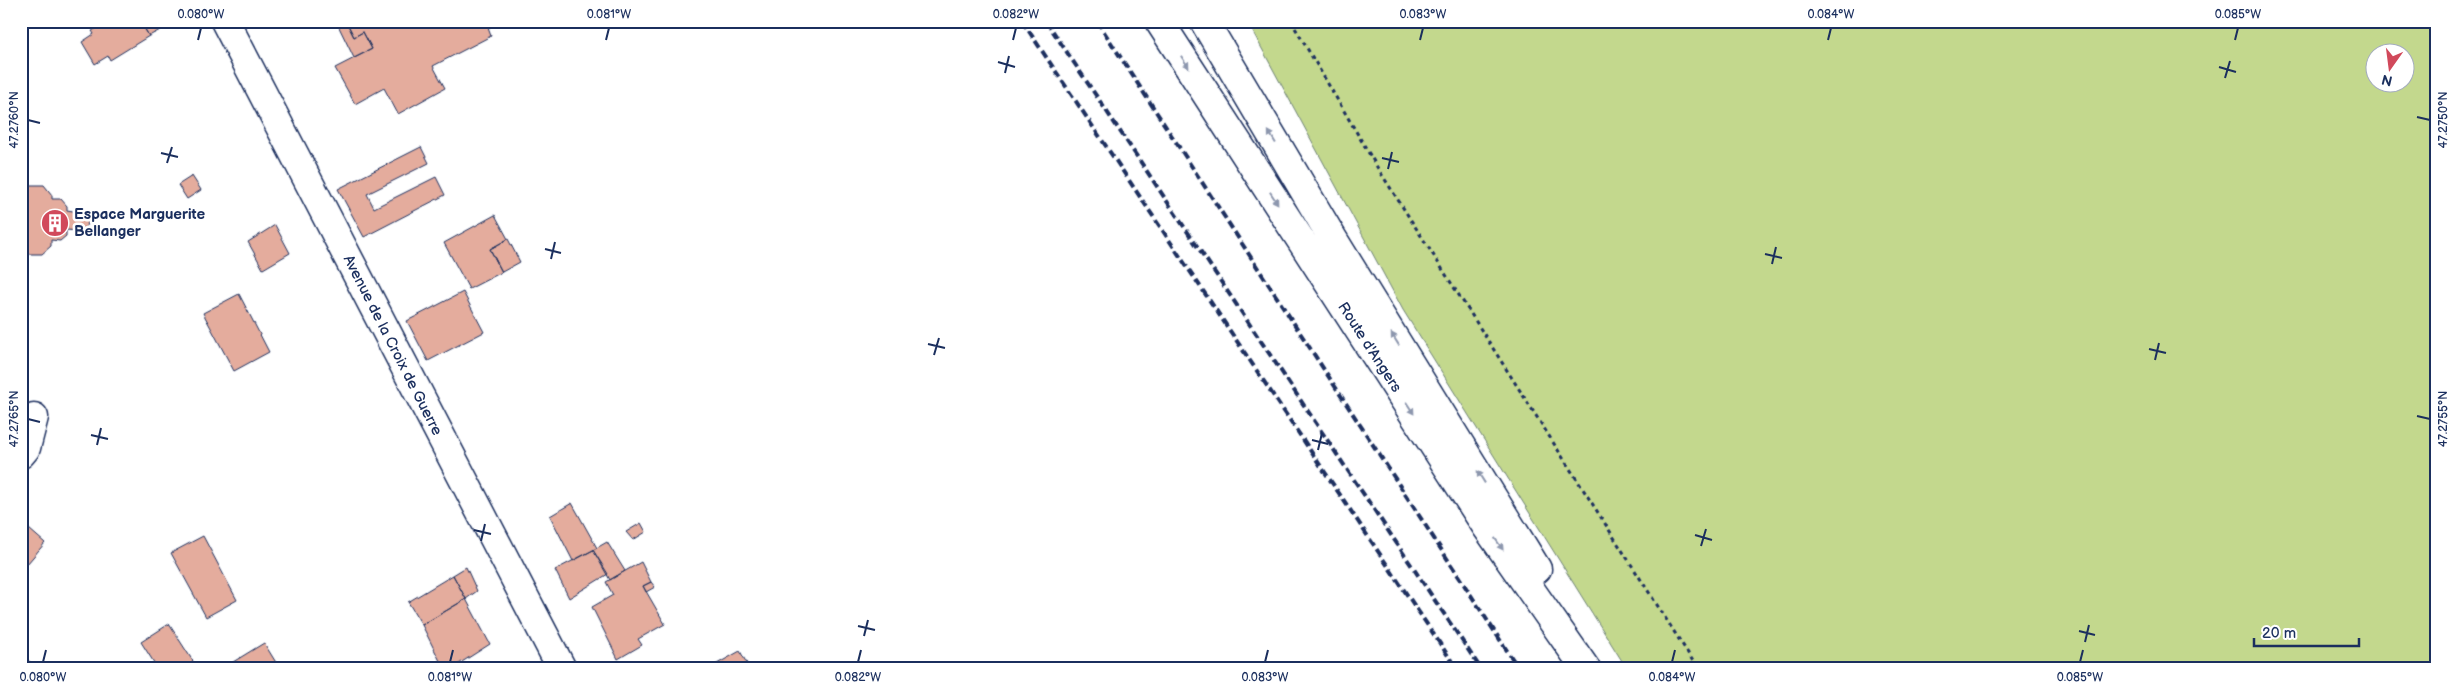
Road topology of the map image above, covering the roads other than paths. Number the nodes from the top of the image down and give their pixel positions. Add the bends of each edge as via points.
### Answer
1 (225, 21) edge
2 (1158, 21) edge
3 (1204, 21) edge
4 (34, 417) dead end
5 (21, 454) edge
6 (562, 669) edge
7 (1586, 669) edge
8 (1596, 669) edge

1 - 6 main road, Avenue de la Croix de Guerre
2 -> 7 main road, Route d'Angers via 1486,526
8 -> 3 main road, Route d'Angers
4 - 5 main road via 26,448

